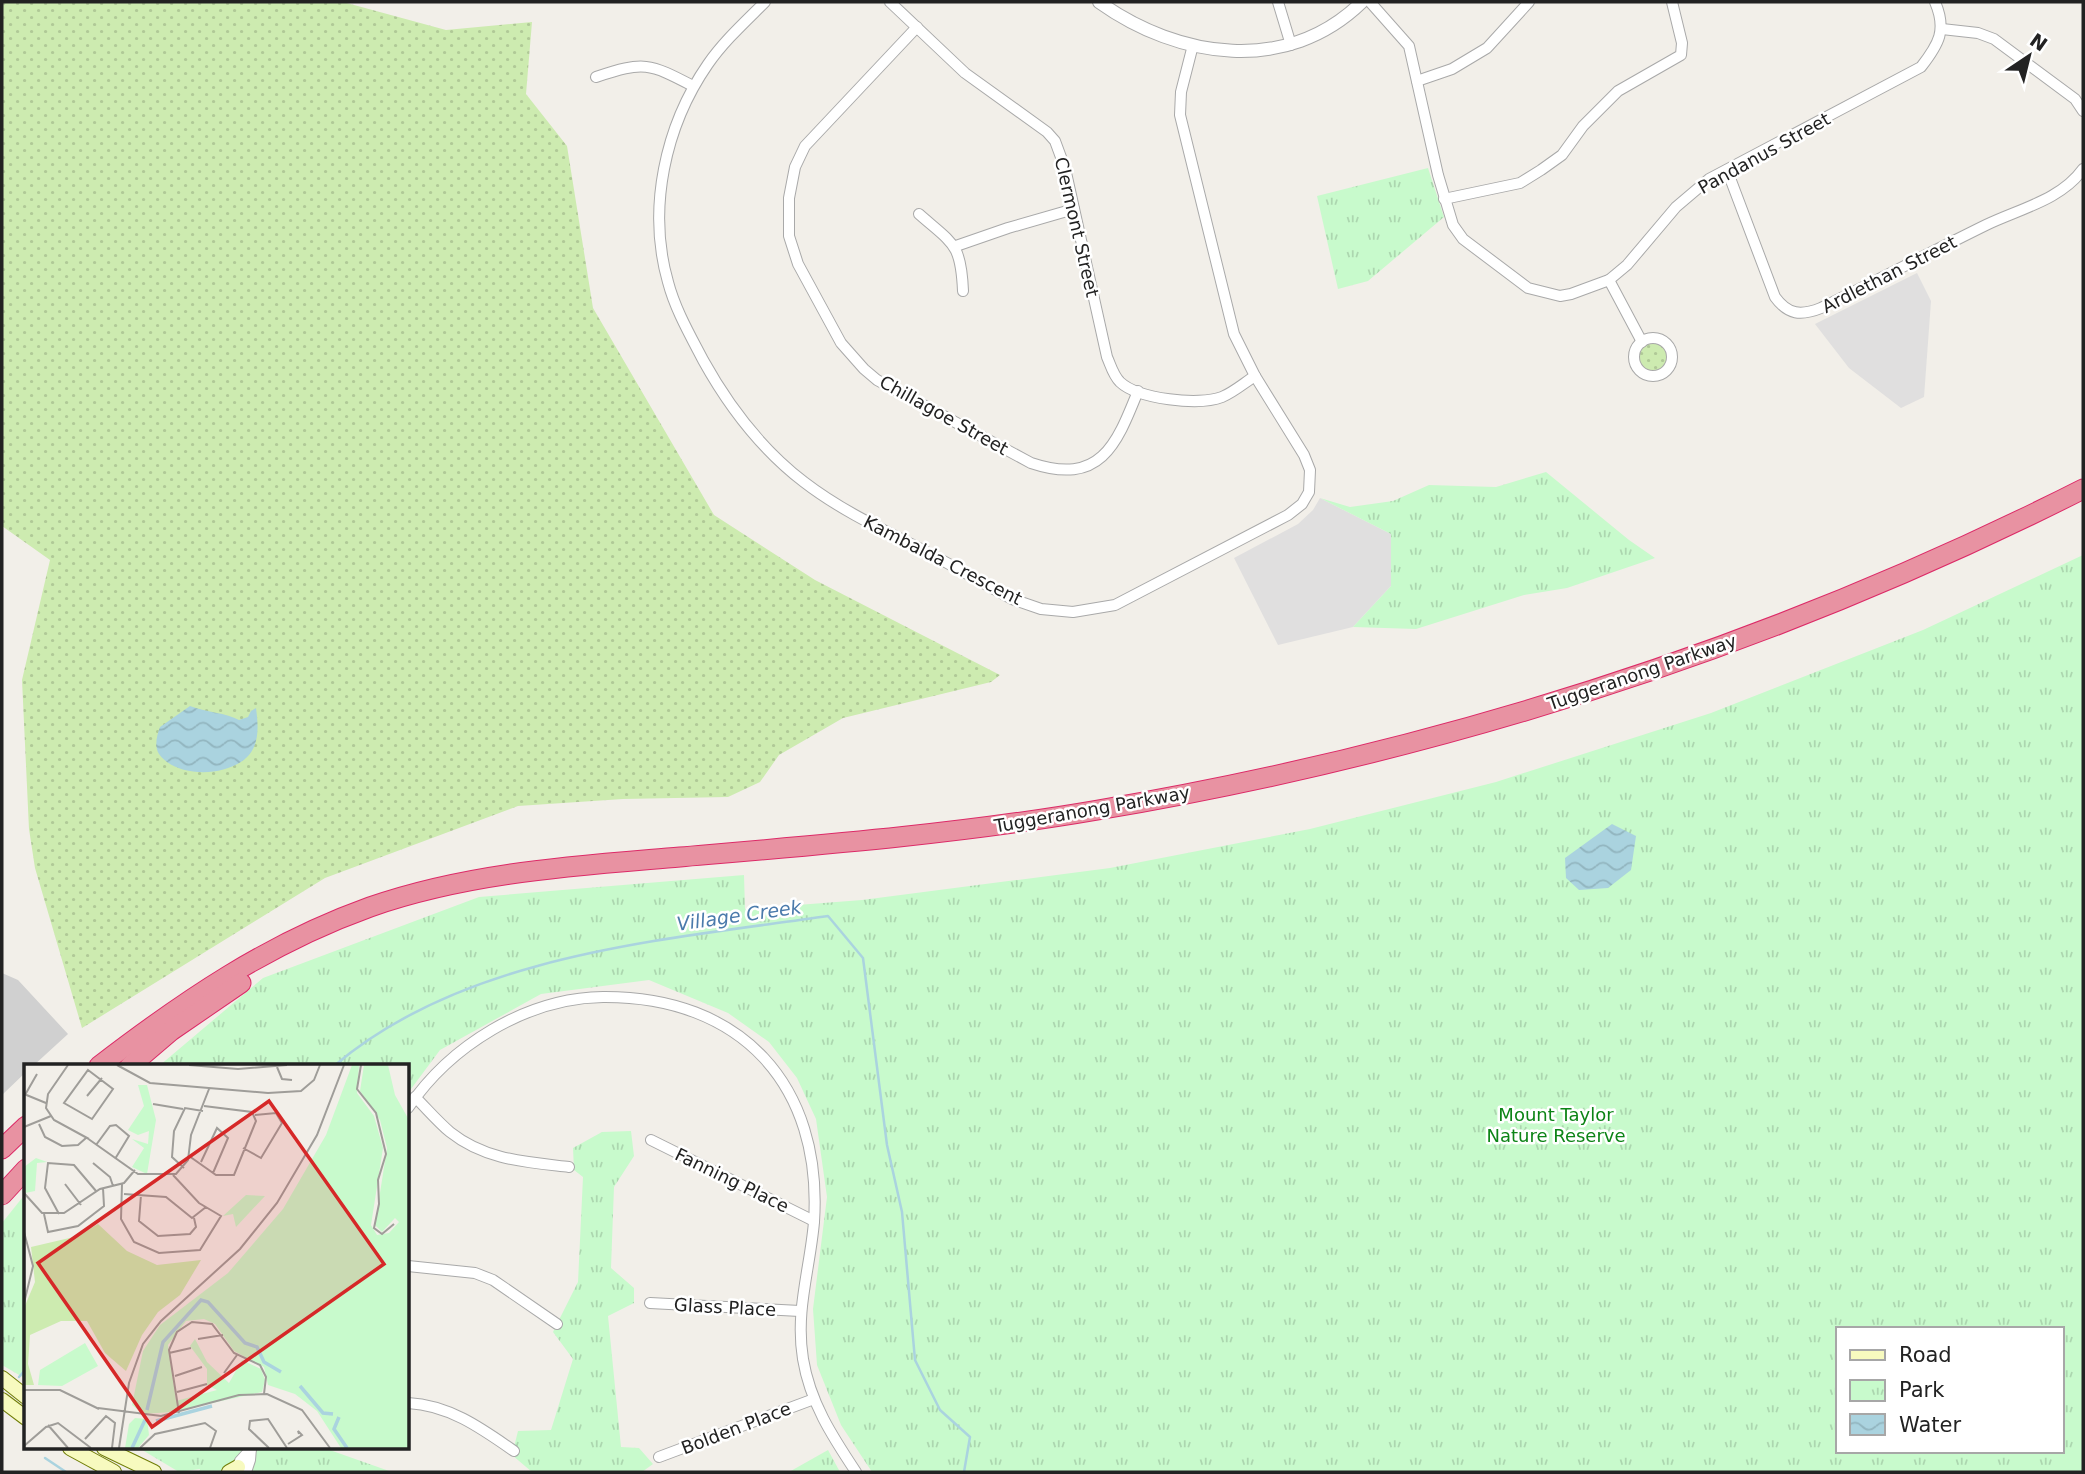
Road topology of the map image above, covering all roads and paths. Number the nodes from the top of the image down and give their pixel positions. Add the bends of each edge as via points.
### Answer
1 (765, 2) edge
2 (890, 2) edge
3 (1099, 2) edge
4 (1278, 2) edge
5 (1363, 2) edge
6 (1370, 2) edge
7 (1529, 2) edge
8 (1672, 2) edge
9 (1935, 2) edge
10 (917, 27) junction
11 (1942, 29) junction
12 (1193, 45) junction
13 (1291, 45) junction
14 (596, 77) dead end
15 (1417, 81) junction
16 (693, 86) junction
17 (2083, 111) edge
18 (2083, 169) edge
19 (1727, 170) junction
20 (1444, 199) junction
21 (1074, 209) junction
22 (919, 215) dead end
23 (956, 246) junction
24 (1609, 280) junction
25 (963, 291) dead end
26 (1642, 342) dead end
27 (1255, 376) junction
28 (1138, 391) junction
29 (2083, 489) edge
30 (2083, 503) edge
31 (102, 1064) edge
32 (132, 1064) edge
33 (415, 1097) junction
34 (410, 1105) edge
35 (24, 1128) edge
36 (651, 1140) dead end
37 (2, 1149) edge
38 (569, 1167) dead end
39 (24, 1171) edge
40 (2, 1195) edge
41 (814, 1221) junction
42 (410, 1266) edge
43 (650, 1303) dead end
44 (800, 1311) junction
45 (557, 1324) dead end
46 (2, 1378) edge
47 (24, 1395) edge
48 (2, 1399) edge
49 (814, 1399) junction
50 (410, 1403) edge
51 (24, 1416) edge
52 (74, 1450) edge
53 (108, 1450) edge
54 (250, 1450) edge
55 (514, 1451) dead end
56 (659, 1457) dead end
57 (237, 1471) edge
58 (114, 1472) edge
59 (153, 1472) edge
60 (856, 1472) edge

1 - 16 street, Kambalda Crescent via 724,43
2 - 10 street, Clermont Street
3 - 12 street via 1127,19
4 - 13 street
5 - 13 street via 1325,31
6 - 15 street, Pandanus Street via 1409,46
7 - 15 street via 1488,48 1452,69
8 - 20 street via 1681,55 1618,91 1562,155 1520,183
9 - 11 street
10 - 21 street, Clermont Street via 965,73 1055,141
10 - 28 street, Chillagoe Street via 805,146 791,180 787,215 792,251 841,343 877,380 1047,468 1084,468 1107,453 1123,430
11 - 17 street via 1994,39 2075,99
11 - 19 street, Pandanus Street via 1921,67
12 - 13 street via 1234,52
12 - 27 street, Kambalda Crescent via 1180,115 1229,319
14 - 16 street via 637,64 663,70
15 - 20 street, Pandanus Street
16 - 27 street, Kambalda Crescent via 663,170 662,252 668,283 691,336 731,406 773,455 844,510 1012,598 1041,609 1073,612 1115,605 1289,515 1302,504 1309,492 1310,470
18 - 19 street, Ardlethan Street via 2050,197 1821,308 1795,314 1775,297
19 - 24 street, Pandanus Street via 1676,207
20 - 24 street, Pandanus Street via 1463,239 1528,288 1560,296
21 - 23 street
21 - 28 street, Clermont Street via 1107,357 1116,377
22 - 23 street
23 - 25 street
24 - 26 street
27 - 28 street, Clermont Street via 1208,400 1178,400
29 - 31 highway, Tuggeranong Parkway via 1908,572 1735,641 1564,699 1384,750 1181,795 1016,823 551,869 455,883 396,898 338,919 248,964 180,1005
30 - 32 highway, Tuggeranong Parkway via 1901,588 1701,667 1513,728 1381,764 1201,804 1044,832 511,886 396,912 320,941 256,974 190,1017
33 - 34 street
33 - 38 street via 450,1132 487,1153
33 - 41 street via 472,1043 552,1004 627,997 686,1009 751,1045 784,1083 810,1147
35 - 37 highway
36 - 41 street, Fanning Place
39 - 40 highway
41 - 44 street
42 - 45 street via 475,1273 493,1280
43 - 44 street, Glass Place
44 - 49 street via 802,1357
46 - 47 main road
48 - 51 main road
49 - 56 street, Bolden Place
49 - 60 street
50 - 55 street via 451,1412
52 - 58 main road
53 - 59 main road
54 - 57 street

